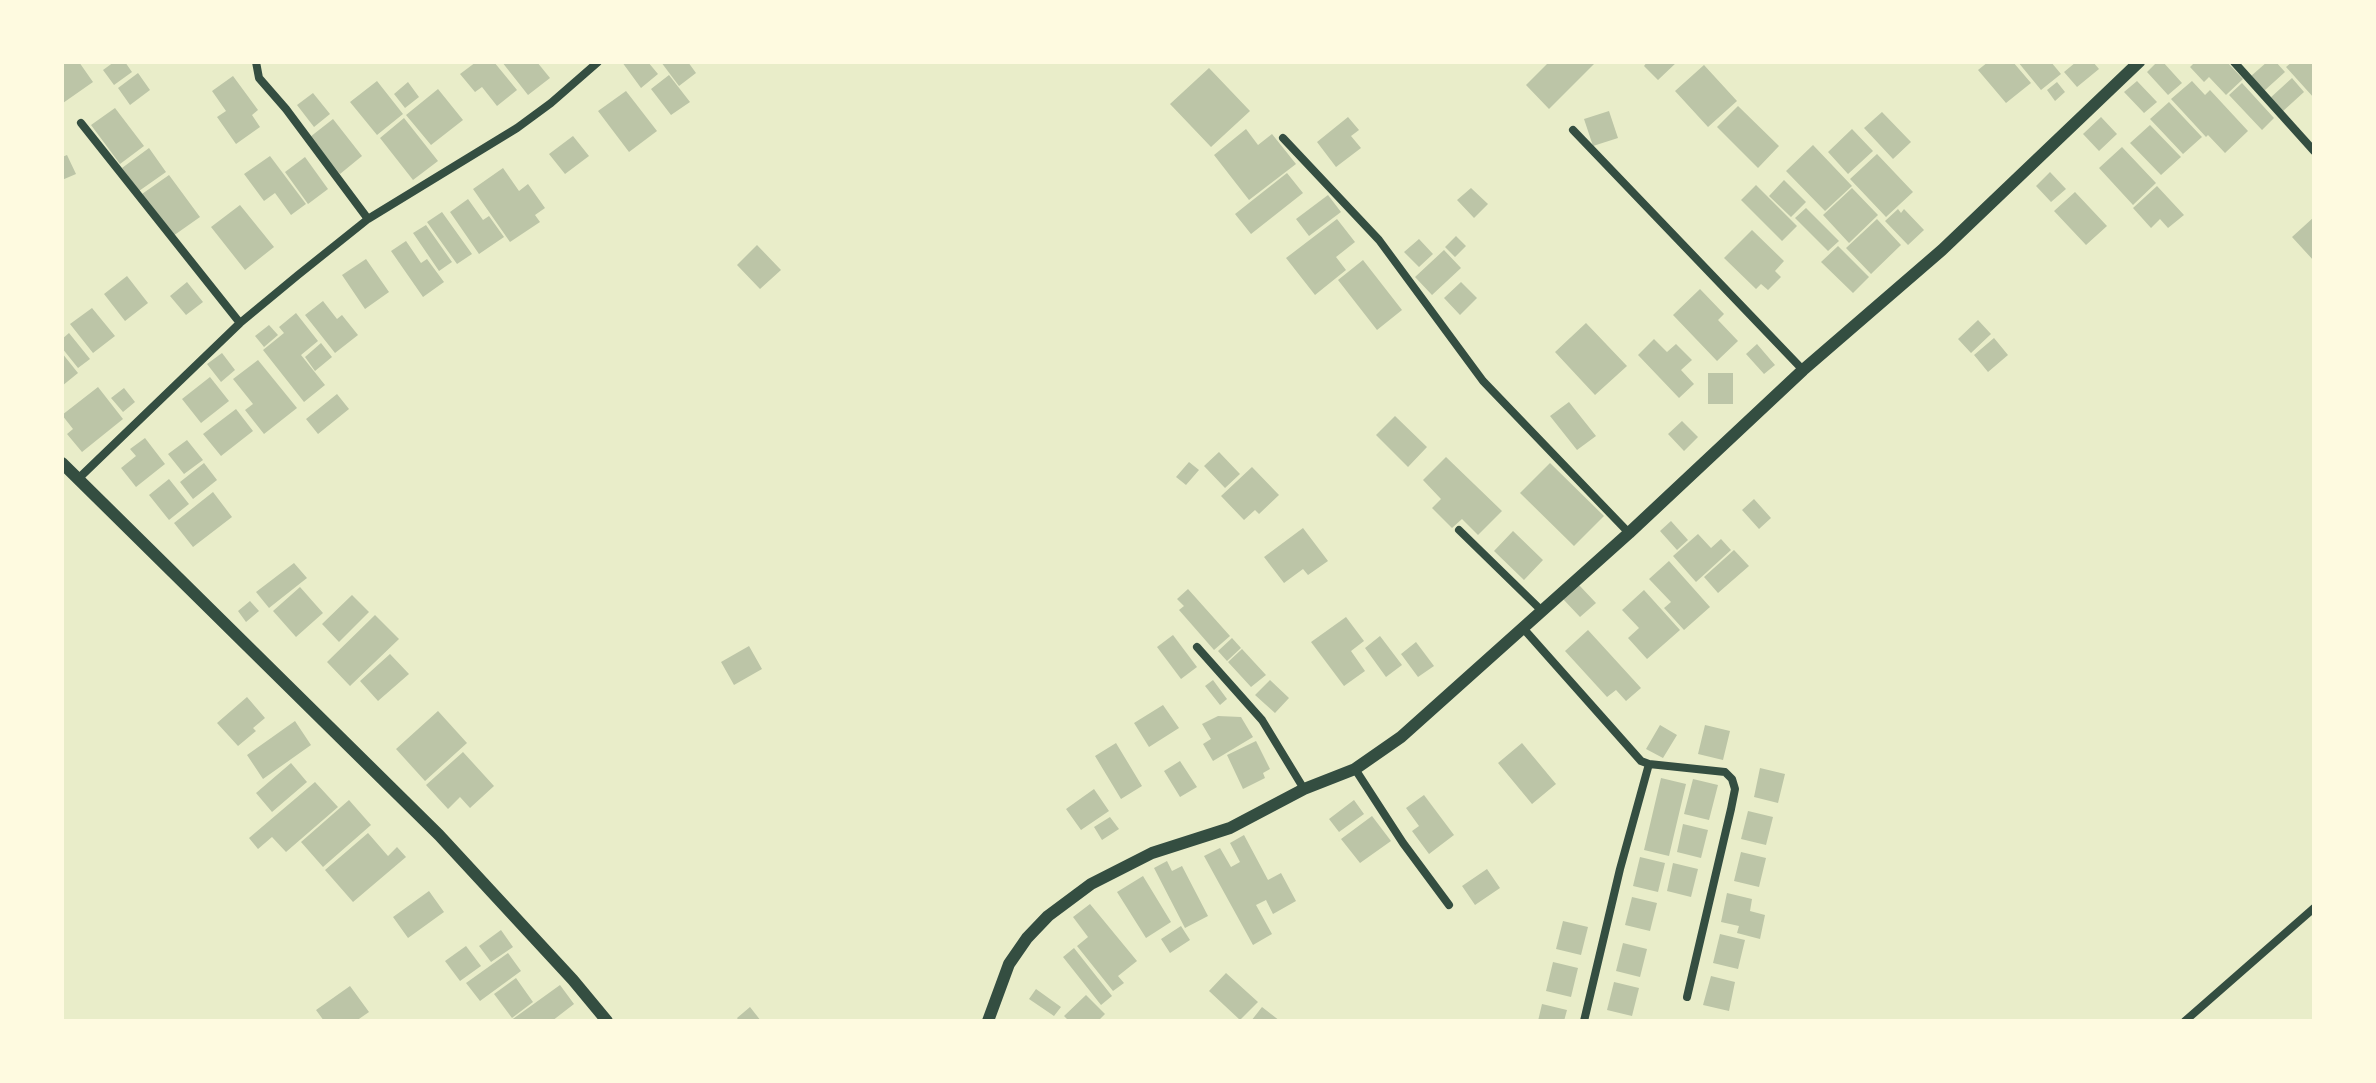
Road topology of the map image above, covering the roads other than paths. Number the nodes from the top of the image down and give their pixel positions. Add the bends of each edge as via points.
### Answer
1 (256, 62) edge
2 (598, 62) edge
3 (2139, 62) edge
4 (2234, 62) edge
5 (81, 123) dead end
6 (1573, 130) dead end
7 (1283, 138) dead end
8 (2314, 151) edge
9 (368, 219) junction
10 (240, 323) junction
11 (1803, 370) junction
12 (62, 463) edge
13 (79, 478) junction
14 (1459, 530) dead end
15 (1629, 533) junction
16 (1541, 610) junction
17 (1522, 627) junction
18 (1197, 647) dead end
19 (1649, 764) junction
20 (1355, 769) junction
21 (1304, 789) junction
22 (1449, 905) dead end
23 (2314, 908) edge
24 (1687, 997) dead end
25 (607, 1021) edge
26 (988, 1021) edge
27 (1584, 1021) edge
28 (2185, 1021) edge

1 - 9 street via 259,78
2 - 9 street via 517,128
3 - 11 street via 1942,250
4 - 8 street
5 - 10 street
6 - 11 street
7 - 15 street via 1379,240 1483,381
9 - 10 street
10 - 13 street
11 - 15 street
12 - 13 street
13 - 25 street via 439,835
14 - 16 street
15 - 16 street
16 - 17 street
17 - 19 street
17 - 20 street via 1401,737
18 - 21 street via 1262,720
19 - 24 street via 1725,772 1735,789
19 - 27 street
20 - 21 street
20 - 22 street
21 - 26 street via 1230,828 1123,866 1065,902 1027,938 1009,964
23 - 28 street

